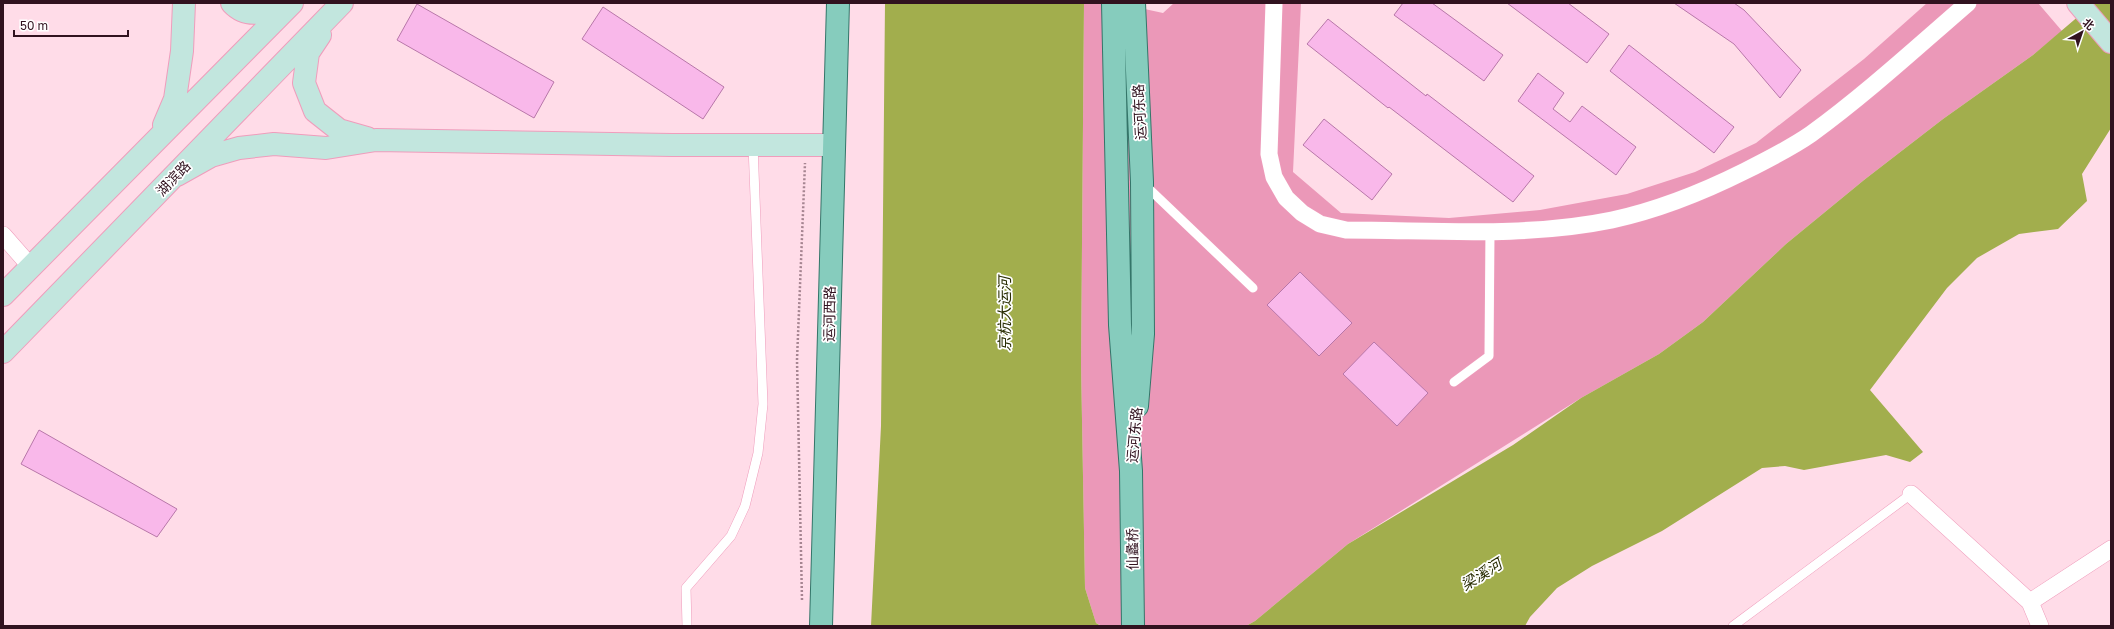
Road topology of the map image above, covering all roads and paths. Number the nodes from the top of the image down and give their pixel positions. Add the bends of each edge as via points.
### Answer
1 (184, 3) edge
2 (232, 3) edge
3 (282, 3) edge
4 (292, 3) edge
5 (838, 3) edge
6 (1114, 3) edge
7 (1134, 3) edge
8 (1274, 3) edge
9 (1968, 3) edge
10 (2078, 3) edge
11 (339, 6) edge
12 (2111, 42) edge
13 (159, 137) junction
14 (376, 140) junction
15 (753, 145) junction
16 (805, 145) junction
17 (833, 145) junction
18 (177, 175) junction
19 (1142, 182) junction
20 (1490, 230) junction
21 (3, 235) edge
22 (31, 267) junction
23 (1253, 288) dead end
24 (3, 295) edge
25 (3, 352) edge
26 (1454, 382) dead end
27 (1131, 471) junction
28 (1911, 494) joint
29 (2111, 549) edge
30 (2030, 602) junction
31 (802, 603) dead end
32 (687, 626) edge
33 (821, 626) edge
34 (1133, 626) edge
35 (1733, 626) edge
36 (2040, 626) edge

1 - 13 main road via 182,51 175,100
2 - 3 main road via 239,10 259,14
4 - 13 main road
5 - 17 main road, 运河西路
6 - 27 main road, 运河东路 via 1120,325
7 - 19 main road, 运河东路
8 - 20 street via 1269,154 1274,177 1286,198 1302,213 1320,224 1346,230
9 - 20 street via 1859,97 1810,135 1719,184 1668,204 1612,220 1560,227
10 - 12 main road
11 - 14 main road via 308,53 304,83 315,111 339,130
11 - 18 main road, 湖滨路
13 - 22 main road
14 - 15 main road
14 - 18 main road via 326,148 274,144 239,148 211,156
15 - 16 main road
15 - 32 lane via 763,404 758,453 746,506 731,536 686,588
16 - 17 main road
16 - 31 path via 797,360
17 - 33 main road, 运河西路
18 - 25 main road, 湖滨路
19 - 23 lane
19 - 27 main road, 运河东路 via 1143,334
20 - 26 lane via 1489,356
21 - 22 street
22 - 24 main road
27 - 34 main road, 仙蠡桥
28 - 30 street
28 - 35 lane
29 - 30 street
30 - 36 street

